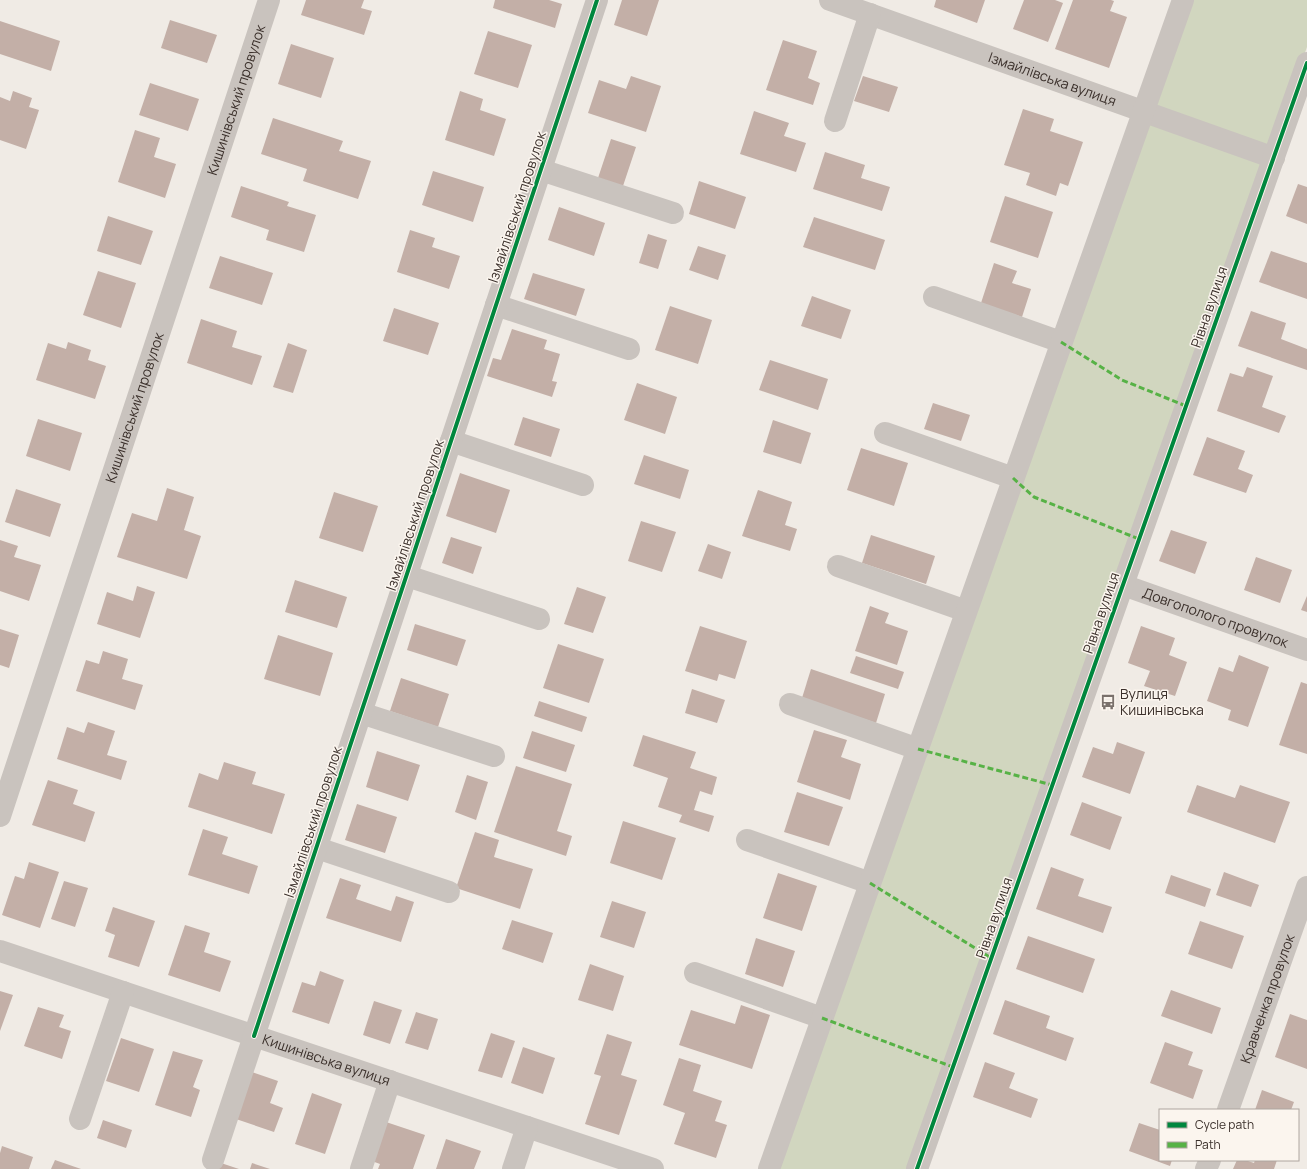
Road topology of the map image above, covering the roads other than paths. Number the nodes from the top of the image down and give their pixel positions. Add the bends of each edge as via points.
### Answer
1 (269, 0) edge
2 (597, 0) edge
3 (830, 0) edge
4 (1183, 0) edge
5 (870, 14) junction
6 (1307, 63) edge
7 (1143, 112) junction
8 (835, 121) dead end
9 (1274, 158) junction
10 (541, 170) junction
11 (674, 213) dead end
12 (934, 297) dead end
13 (496, 305) junction
14 (1062, 342) junction
15 (629, 348) dead end
16 (885, 433) dead end
17 (451, 442) junction
18 (1013, 478) junction
19 (584, 485) dead end
20 (838, 566) dead end
21 (407, 576) junction
22 (1123, 585) junction
23 (966, 611) junction
24 (539, 619) dead end
25 (1307, 650) edge
26 (790, 704) dead end
27 (361, 713) junction
28 (918, 749) junction
29 (494, 756) dead end
30 (0, 816) edge
31 (747, 840) dead end
32 (317, 848) junction
33 (870, 883) junction
34 (1307, 887) edge
35 (449, 892) dead end
36 (0, 951) edge
37 (695, 973) dead end
38 (123, 992) junction
39 (822, 1018) junction
40 (254, 1036) junction
41 (390, 1081) junction
42 (1228, 1109) edge
43 (80, 1119) dead end
44 (527, 1127) junction
45 (213, 1160) dead end
46 (361, 1169) edge
47 (512, 1169) edge
48 (652, 1169) edge
49 (769, 1169) edge
50 (917, 1169) edge

1 - 30 street, Кишинівський провулок
2 - 10 street, Ізмайлівський провулок
3 - 5 street, Ізмайлівська вулиця
4 - 7 street
5 - 7 street, Ізмайлівська вулиця
5 - 8 street
6 - 9 street, Рівна вулиця
7 - 9 street, Ізмайлівська вулиця
7 - 14 street
9 - 22 street, Рівна вулиця
10 - 11 street
10 - 13 street, Ізмайлівський провулок
12 - 14 street
13 - 15 street
13 - 17 street, Ізмайлівський провулок
14 - 18 street
16 - 18 street
17 - 19 street
17 - 21 street, Ізмайлівський провулок
18 - 23 street
20 - 23 street
21 - 24 street
21 - 27 street, Ізмайлівський провулок
22 - 25 street, Довгополого провулок
22 - 50 street, Рівна вулиця
23 - 28 street
26 - 28 street
27 - 29 street
27 - 32 street, Ізмайлівський провулок
28 - 33 street
31 - 33 street
32 - 35 street
32 - 40 street, Ізмайлівський провулок
33 - 39 street
34 - 42 street, Кравченка провулок
36 - 38 street, Кишинівська вулиця
37 - 39 street
38 - 40 street, Кишинівська вулиця
38 - 43 street
39 - 49 street
40 - 41 street, Кишинівська вулиця
40 - 45 street, Ізмайлівський провулок
41 - 44 street, Кишинівська вулиця
41 - 46 street
44 - 47 street
44 - 48 street, Кишинівська вулиця

